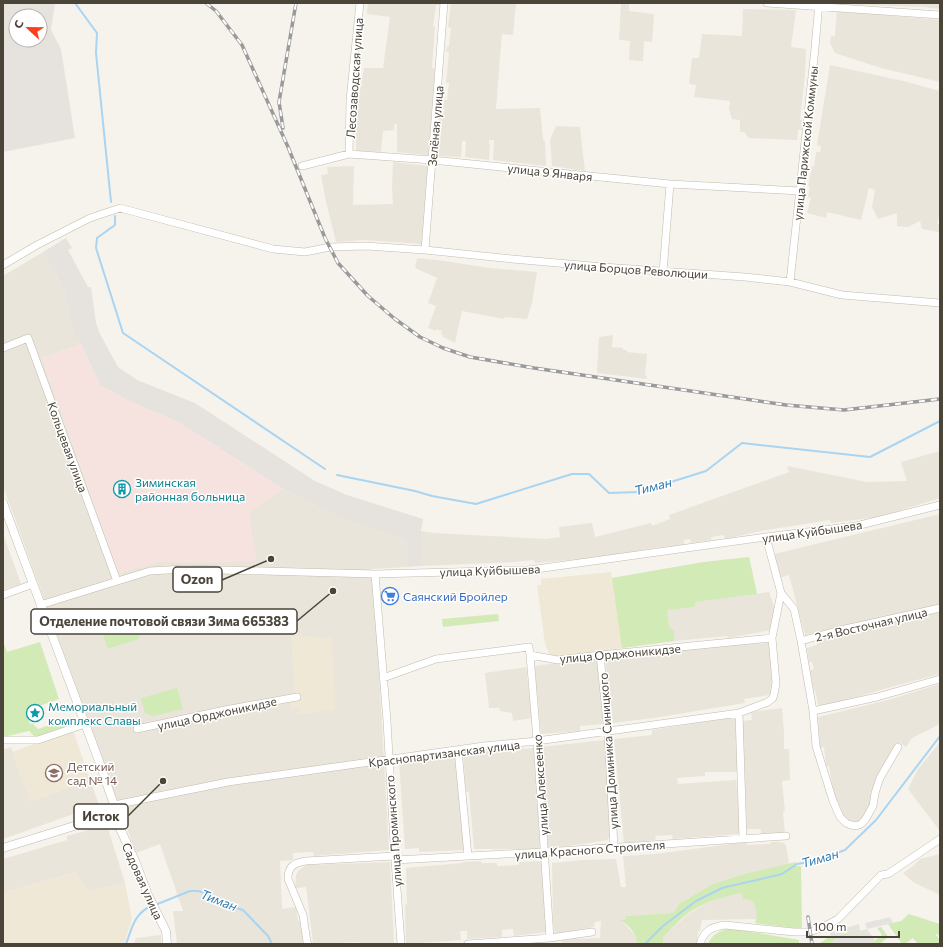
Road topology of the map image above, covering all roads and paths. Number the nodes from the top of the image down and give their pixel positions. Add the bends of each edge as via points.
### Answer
1 (360, 3) edge
2 (444, 3) edge
3 (767, 3) edge
4 (819, 4) edge
5 (940, 15) edge
6 (349, 154) junction
7 (432, 160) junction
8 (302, 166) dead end
9 (670, 184) junction
10 (800, 191) junction
11 (425, 250) junction
12 (3, 265) edge
13 (663, 272) junction
14 (790, 282) junction
15 (940, 304) edge
16 (3, 348) edge
17 (3, 503) edge
18 (940, 505) edge
19 (766, 537) junction
20 (375, 574) junction
21 (117, 581) junction
22 (32, 584) junction
23 (781, 593) junction
24 (3, 595) edge
25 (40, 605) junction
26 (940, 608) edge
27 (772, 638) junction
28 (801, 641) junction
29 (600, 654) junction
30 (530, 655) junction
31 (383, 678) junction
32 (940, 679) edge
33 (297, 697) dead end
34 (813, 711) junction
35 (739, 713) junction
36 (85, 724) junction
37 (138, 729) dead end
38 (608, 732) junction
39 (3, 740) edge
40 (537, 741) junction
41 (898, 747) dead end
42 (458, 750) junction
43 (388, 759) junction
44 (113, 808) junction
45 (786, 836) dead end
46 (743, 839) junction
47 (940, 839) edge
48 (3, 848) edge
49 (614, 848) junction
50 (544, 852) junction
51 (468, 856) junction
52 (395, 858) junction
53 (592, 932) dead end
54 (550, 938) junction
55 (167, 944) edge
56 (308, 944) edge
57 (401, 944) edge
58 (468, 944) edge
59 (700, 944) edge

1 - 6 street, Лесозаводская улица via 350,100
2 - 7 street, Зелёная улица
3 - 4 street
4 - 5 street
4 - 10 street, улица Парижской Коммуны
6 - 7 street, улица 9 Января
6 - 8 street, улица 9 Января
7 - 9 street, улица 9 Января
7 - 11 street, Зелёная улица
9 - 10 street, улица 9 Января
9 - 13 street
10 - 14 street, улица Парижской Коммуны
11 - 12 street, улица Борцов Революции via 366,246 330,247 305,252 273,249 120,208 90,218
11 - 13 street, улица Борцов Революции
13 - 14 street, улица Борцов Революции
14 - 15 street, улица Борцов Революции via 842,294
16 - 21 street, Кольцевая улица via 28,338
17 - 22 street, Садовая улица
18 - 19 street, улица Куйбышева via 856,526
19 - 20 street, улица Куйбышева via 529,570
19 - 23 street
20 - 21 street, улица Куйбышева via 184,569 150,571
20 - 31 street, улица Проминского
21 - 25 street, улица Куйбышева
22 - 24 street
22 - 25 street, Садовая улица
23 - 27 street
23 - 28 street via 794,609
25 - 36 street, Садовая улица
26 - 28 street, 2-я Восточная улица
27 - 29 street, улица Орджоникидзе
27 - 35 street, Краснопартизанская улица via 776,683 773,698
28 - 34 street
29 - 30 street, улица Орджоникидзе via 558,660
29 - 38 street, улица Доминика Синицкого
30 - 31 street, улица Орджоникидзе via 529,647 436,659
30 - 40 street, улица Алексеенко
31 - 43 street, улица Проминского
32 - 34 street via 877,697
33 - 37 street, улица Орджоникидзе
34 - 41 street via 818,753 833,801 840,817 848,824 856,826 865,820 873,806 880,778
35 - 38 street, Краснопартизанская улица
35 - 46 street
36 - 39 street via 38,740
36 - 44 street, Садовая улица
38 - 40 street, Краснопартизанская улица
38 - 49 street, улица Доминика Синицкого
40 - 42 street, Краснопартизанская улица
40 - 50 street, улица Алексеенко
42 - 43 street, Краснопартизанская улица
42 - 51 street
43 - 44 street, Краснопартизанская улица via 228,782
43 - 52 street, улица Проминского
44 - 48 street, Краснопартизанская улица via 100,818
44 - 55 street, Садовая улица via 148,895 166,931
45 - 46 street, улица Красного Строителя
46 - 49 street, улица Красного Строителя
47 - 59 street via 888,874 881,875 838,919 821,928 794,932 725,925 706,932
49 - 50 street, улица Красного Строителя
50 - 51 street, улица Красного Строителя
50 - 54 street, улица Алексеенко
51 - 52 street, улица Красного Строителя
52 - 56 street, улица Красного Строителя via 306,861 290,867 288,879 303,915
52 - 57 street, улица Проминского
53 - 54 street
54 - 58 street

